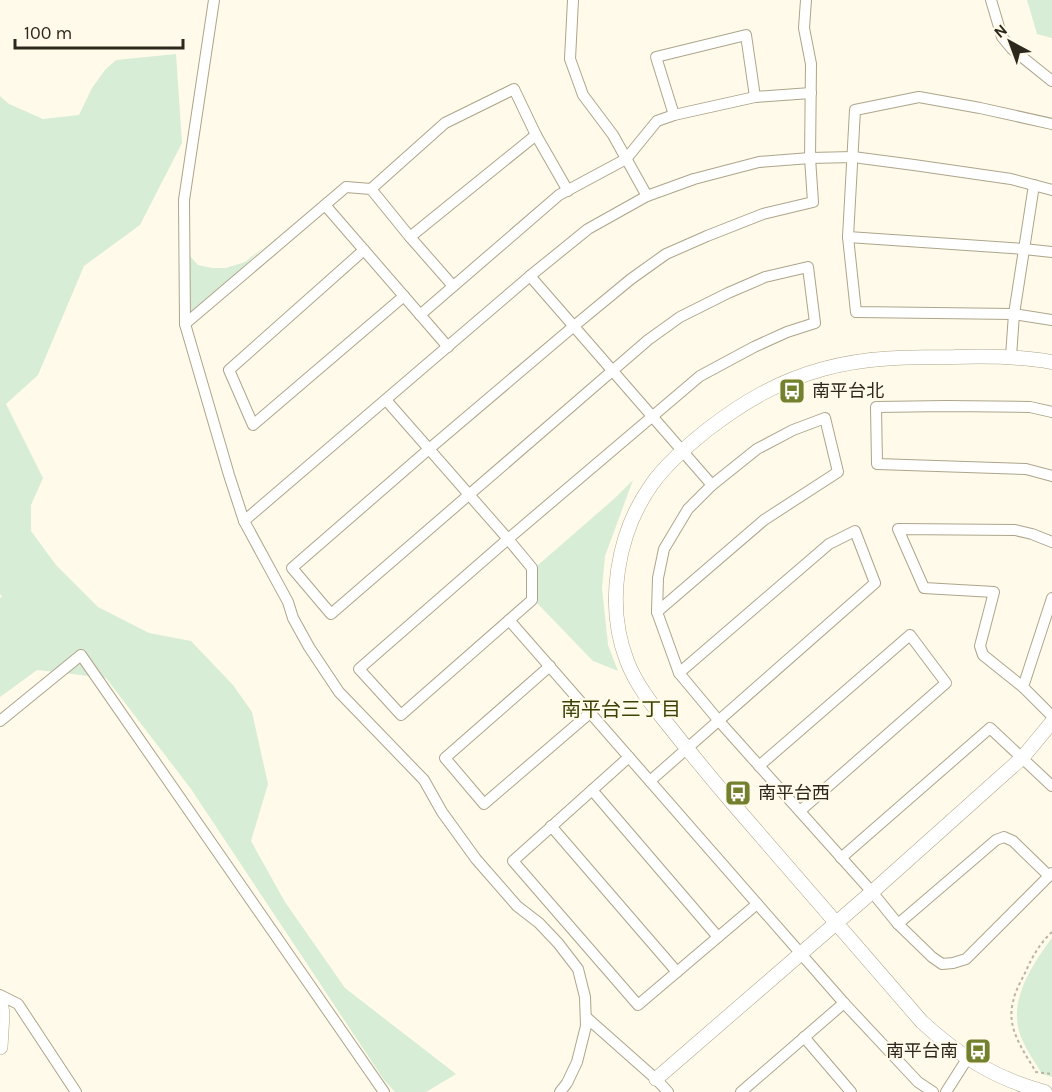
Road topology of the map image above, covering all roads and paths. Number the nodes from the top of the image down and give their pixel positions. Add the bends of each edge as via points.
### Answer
1 (214, 0) edge
2 (573, 0) edge
3 (806, 0) edge
4 (991, 0) edge
5 (1052, 81) edge
6 (811, 93) junction
7 (754, 97) junction
8 (674, 114) junction
9 (1052, 124) edge
10 (536, 135) junction
11 (810, 158) junction
12 (853, 158) junction
13 (626, 159) junction
14 (1034, 185) junction
15 (371, 189) junction
16 (1052, 190) edge
17 (568, 191) junction
18 (647, 196) junction
19 (325, 205) junction
20 (411, 237) junction
21 (848, 237) junction
22 (1024, 249) junction
23 (364, 250) junction
24 (1052, 252) edge
25 (530, 276) junction
26 (453, 286) junction
27 (404, 296) junction
28 (1014, 314) junction
29 (420, 315) junction
30 (1052, 320) edge
31 (185, 324) junction
32 (574, 326) junction
33 (448, 347) junction
34 (1011, 356) junction
35 (1052, 362) edge
36 (613, 370) junction
37 (386, 400) junction
38 (1052, 412) edge
39 (653, 417) junction
40 (429, 449) junction
41 (683, 450) junction
42 (1052, 476) edge
43 (712, 485) junction
44 (469, 494) junction
45 (244, 521) junction
46 (508, 539) junction
47 (1052, 542) edge
48 (1052, 598) edge
49 (657, 612) junction
50 (509, 620) junction
51 (550, 666) junction
52 (680, 673) junction
53 (1023, 687) junction
54 (590, 712) junction
55 (1052, 716) edge
56 (0, 721) edge
57 (719, 721) junction
58 (1052, 722) edge
59 (686, 749) junction
60 (629, 757) junction
61 (1023, 757) junction
62 (759, 766) junction
63 (650, 781) junction
64 (1052, 786) edge
65 (592, 790) junction
66 (800, 811) junction
67 (551, 826) junction
68 (841, 858) junction
69 (1050, 874) edge
70 (872, 892) junction
71 (757, 904) junction
72 (836, 923) junction
73 (898, 924) junction
74 (1052, 932) edge
75 (718, 938) junction
76 (801, 953) junction
77 (677, 972) junction
78 (0, 994) edge
79 (0, 1001) edge
80 (844, 1003) junction
81 (586, 1017) junction
82 (804, 1037) junction
83 (0, 1047) edge
84 (967, 1059) junction
85 (1052, 1074) edge
86 (656, 1079) junction
87 (76, 1092) edge
88 (384, 1092) edge
89 (560, 1092) edge
90 (668, 1092) edge
91 (741, 1092) edge
92 (851, 1092) edge
93 (933, 1092) edge
94 (946, 1092) edge
95 (1046, 1092) edge

1 - 31 street via 184,200
2 - 13 street via 570,59 583,95
3 - 6 street via 804,28 811,64
4 - 5 street via 1002,37
6 - 7 street
6 - 11 street
7 - 8 street
7 - 8 street via 746,35 656,57
8 - 13 street via 657,121
9 - 12 street via 918,97 855,110
10 - 15 street via 514,89 445,123
10 - 17 street
10 - 20 street
11 - 12 street
11 - 18 street via 759,162
11 - 32 street via 813,202 763,214 666,254
12 - 14 street
12 - 21 street
13 - 17 street
13 - 18 street
14 - 16 street
14 - 22 street
15 - 19 street via 346,187
15 - 20 street
17 - 26 street
18 - 25 street via 588,229
19 - 23 street
19 - 31 street
20 - 26 street
21 - 22 street
21 - 28 street via 856,312
22 - 24 street
22 - 28 street
23 - 27 street
23 - 27 street via 229,370 253,425
25 - 32 street
25 - 33 street
26 - 29 street
27 - 29 street
28 - 30 street
28 - 34 street
29 - 33 street
31 - 45 street
32 - 36 street
32 - 40 street
33 - 37 street
34 - 35 street
34 - 41 street via 878,358 822,369 744,403
36 - 39 street
36 - 39 street via 680,317 765,277 808,267 815,323 770,340 700,376
36 - 44 street
37 - 40 street
37 - 45 street
38 - 42 street via 1030,407 876,407 877,464 1026,469
39 - 41 street
39 - 46 street
40 - 44 street
40 - 44 street via 292,568 331,614
41 - 43 street
41 - 59 street via 666,466 637,508 626,535 616,587 619,638 635,680
43 - 49 street via 688,509 663,549
43 - 49 street via 757,449 825,418 838,472 764,520
44 - 46 street
45 - 81 street via 309,647 339,692 424,780 476,859 517,906 558,943 578,969
46 - 50 street via 532,568 532,600
46 - 50 street via 359,669 401,715
47 - 53 street via 1015,530 898,529 924,588 994,592 980,646 983,655
48 - 53 street
49 - 52 street
50 - 51 street
51 - 54 street
51 - 54 street via 445,758 484,804
52 - 57 street
52 - 57 street via 829,544 855,531 875,583
53 - 55 street
54 - 60 street
56 - 88 street via 81,655
57 - 59 street
57 - 62 street
58 - 61 street
59 - 63 street
59 - 72 street
60 - 63 street
60 - 65 street
61 - 64 street
61 - 68 street via 990,728
61 - 70 street
62 - 66 street
62 - 66 street via 910,635 946,683
63 - 71 street
65 - 67 street
65 - 75 street
66 - 68 street
67 - 77 street
67 - 77 street via 513,861 638,1005
68 - 70 street
69 - 73 street via 1004,837
69 - 73 street via 966,959 942,964
70 - 72 street
70 - 73 street
71 - 75 street
71 - 76 street
72 - 76 street
72 - 84 street via 922,1022
74 - 85 path via 1029,965 1012,1002 1011,1018 1036,1072
75 - 77 street
76 - 80 street
76 - 86 street
78 - 87 street via 18,1004
79 - 83 main road
80 - 82 street
80 - 93 street via 918,1082
81 - 86 street
81 - 89 street via 577,1062
82 - 91 street
82 - 92 street
84 - 94 street
84 - 95 street via 1025,1087
86 - 90 street

